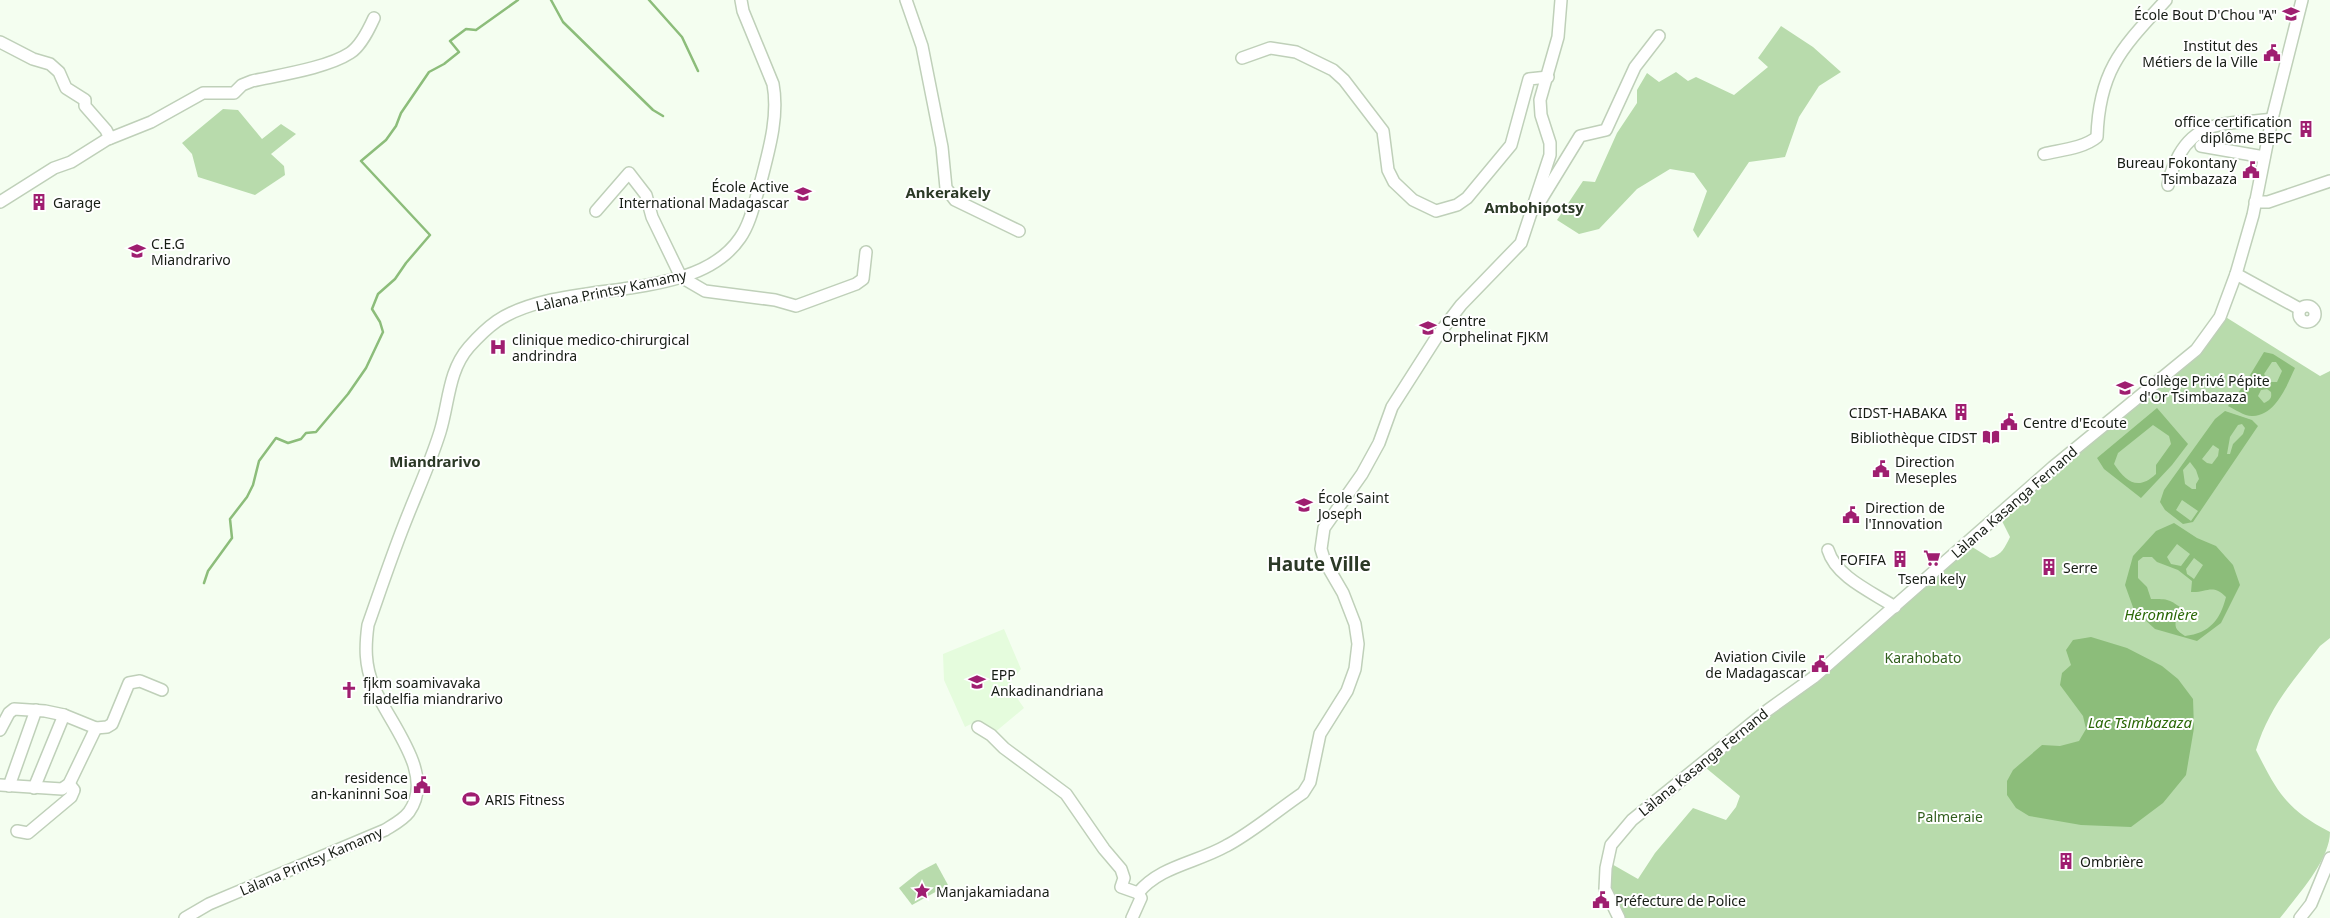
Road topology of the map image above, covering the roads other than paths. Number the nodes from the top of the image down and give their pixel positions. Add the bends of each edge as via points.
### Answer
1 (741, 0) edge
2 (906, 0) edge
3 (1561, 0) edge
4 (2166, 0) edge
5 (2302, 0) edge
6 (374, 18) dead end
7 (1659, 36) dead end
8 (0, 42) edge
9 (1242, 58) dead end
10 (1548, 77) junction
11 (2272, 119) junction
12 (110, 138) junction
13 (2202, 146) dead end
14 (2044, 154) dead end
15 (2264, 157) junction
16 (2330, 181) edge
17 (2168, 184) dead end
18 (0, 202) edge
19 (2255, 202) junction
20 (596, 211) dead end
21 (1532, 212) junction
22 (1019, 231) dead end
23 (866, 252) dead end
24 (2236, 274) junction
25 (681, 277) junction
26 (2300, 310) dead end
27 (1828, 550) dead end
28 (1895, 607) junction
29 (162, 690) dead end
30 (36, 710) junction
31 (64, 715) junction
32 (978, 727) dead end
33 (96, 728) junction
34 (0, 730) edge
35 (69, 784) junction
36 (4, 785) edge
37 (34, 788) junction
38 (17, 831) dead end
39 (2330, 858) edge
40 (1138, 893) junction
41 (186, 918) edge
42 (1132, 918) edge
43 (1619, 918) edge
44 (2300, 918) edge

1 - 25 street, Làlana Printsy Kamamy via 742,12 773,84 771,138 759,187 740,238 713,264
2 - 22 street via 922,46 942,146 946,188 954,200
3 - 10 street via 1558,37
4 - 14 street via 2114,62 2100,98 2097,137
5 - 11 street, Làlana Kasanga Fernand
6 - 12 street via 351,53 327,63 252,81 234,93 203,93 151,122
7 - 21 street via 1635,67 1606,130 1580,136
8 - 12 street via 50,64 59,72 66,88 85,100 85,106
9 - 10 street via 1270,48 1296,52 1333,70 1383,130 1388,170 1394,182 1413,200 1436,211 1457,205 1483,180 1512,145 1529,79
10 - 21 street via 1540,100 1550,155
11 - 15 street, Làlana Kasanga Fernand
11 - 17 street via 2216,124 2202,129 2184,146 2170,172
12 - 18 street
13 - 15 street
15 - 19 street, Làlana Kasanga Fernand
16 - 19 street via 2268,202
19 - 24 street, Làlana Kasanga Fernand
20 - 25 street via 628,173 646,194 652,217
21 - 40 street via 1521,243 1461,305 1411,376 1392,407 1379,443 1362,474 1324,528 1321,549 1343,593 1358,644 1355,669 1347,691 1320,734 1310,782 1303,793 1226,846 1162,872
23 - 25 street via 863,279 796,306 775,300 705,291
24 - 26 street
24 - 28 street, Làlana Kasanga Fernand via 2220,317 2196,350 2053,467
25 - 41 street, Làlana Printsy Kamamy via 534,305 496,321 461,357 440,431 368,625 366,640 365,655 373,686 417,771 414,803 408,813 385,830 209,904
27 - 28 street via 1841,572
28 - 43 street, Làlana Kasanga Fernand via 1814,677 1760,716 1632,820 1612,845 1606,868 1605,889
29 - 33 street via 140,681 129,683 112,724 107,728
30 - 31 street
30 - 34 street via 14,709
30 - 36 street
31 - 33 street
31 - 37 street
32 - 40 street via 1066,794 1121,869 1124,878 1121,887
33 - 35 street
35 - 37 street via 62,789
35 - 38 street via 74,790 70,797 28,833
36 - 37 street
39 - 44 street via 2311,904
40 - 42 street via 1141,898

